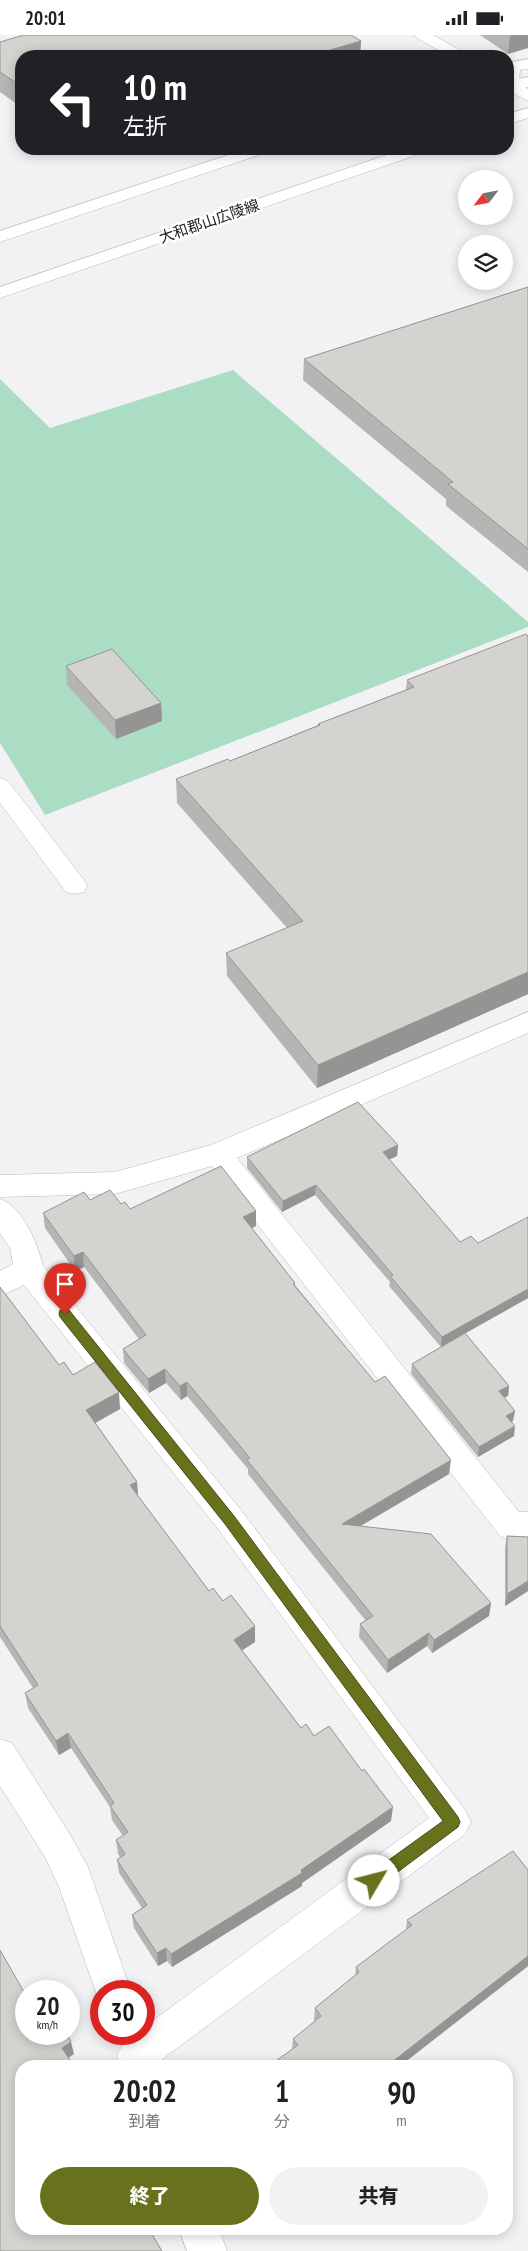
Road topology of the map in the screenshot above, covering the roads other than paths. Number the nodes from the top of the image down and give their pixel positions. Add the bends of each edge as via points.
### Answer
1 (422, 35) edge
2 (449, 50) edge
3 (528, 63) edge
4 (514, 66) edge
5 (528, 82) edge
6 (514, 84) edge
7 (514, 88) edge
8 (528, 95) edge
9 (528, 113) edge
10 (514, 117) edge
11 (244, 155) edge
12 (402, 155) edge
13 (0, 237) edge
14 (0, 293) edge
15 (0, 786) edge
16 (75, 886) dead end
17 (528, 1022) edge
18 (218, 1154) junction
19 (0, 1186) edge
20 (0, 1210) edge
21 (29, 1270) junction
22 (0, 1284) edge
23 (528, 1526) edge
24 (0, 1755) edge
25 (109, 1980) edge
26 (134, 2052) edge
27 (201, 2235) edge
28 (207, 2251) edge

1 - 2 street
3 - 4 street
5 - 6 street
7 - 8 street
9 - 10 street
11 - 13 street
12 - 14 street, 大和郡山広陵線
15 - 16 street
17 - 18 street
18 - 19 street via 115,1183
18 - 23 street via 510,1526
20 - 21 street via 24,1246
21 - 22 street
21 - 26 street via 230,1520 453,1822
24 - 25 street via 57,1845 75,1880
27 - 28 street

